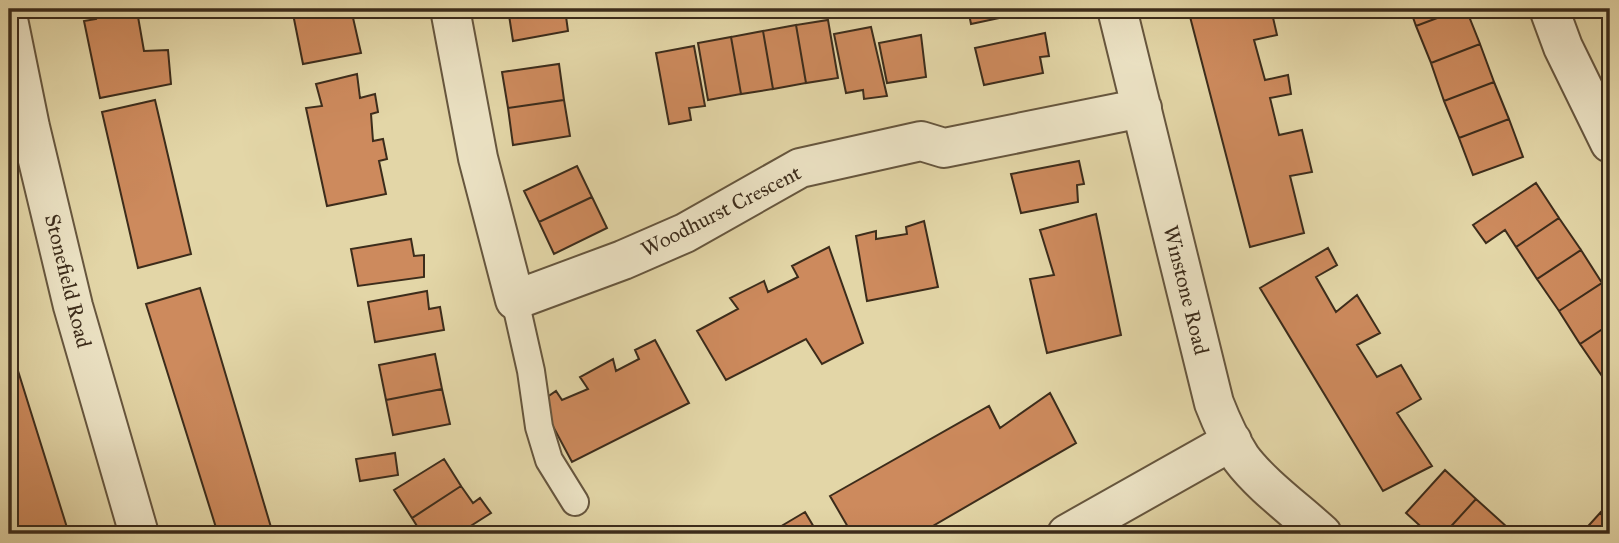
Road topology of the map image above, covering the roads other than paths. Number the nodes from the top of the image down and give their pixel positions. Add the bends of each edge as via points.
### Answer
1 (450, 9) edge
2 (1117, 9) edge
3 (1549, 9) edge
4 (9, 24) edge
5 (1142, 108) junction
6 (1610, 143) edge
7 (515, 300) junction
8 (1232, 441) junction
9 (575, 502) dead end
10 (139, 534) edge
11 (1067, 534) edge
12 (1322, 534) edge

1 - 7 street via 478,158
2 - 5 street, Winstone Road
3 - 6 street
4 - 10 street, Stonefield Road via 73,306
5 - 7 street, Woodhurst Crescent via 944,148 921,141 800,168 685,233
5 - 8 street, Winstone Road via 1214,403
7 - 9 lane via 542,438 549,460
8 - 11 street
8 - 12 street, Winstone Road via 1255,473

